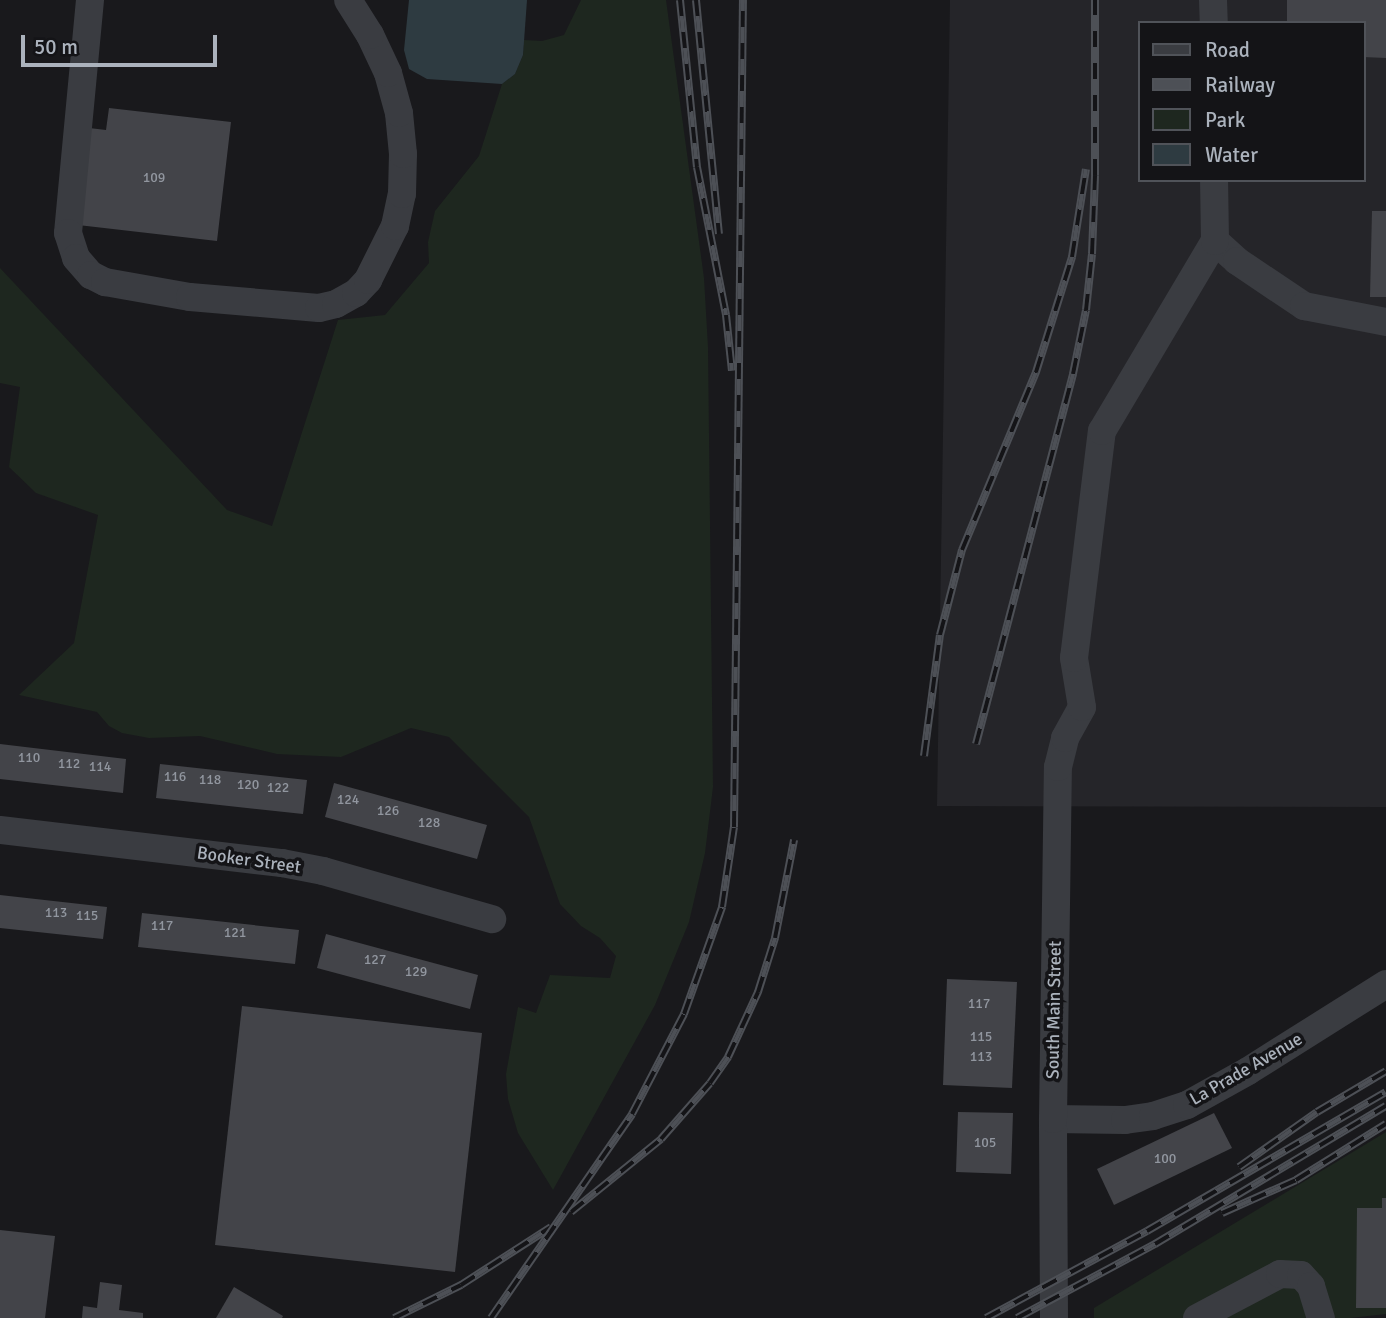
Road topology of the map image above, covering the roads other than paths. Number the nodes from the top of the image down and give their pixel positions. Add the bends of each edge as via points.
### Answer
1 (90, 0) edge
2 (348, 0) edge
3 (1213, 0) edge
4 (1214, 21) edge
5 (1214, 182) edge
6 (1214, 241) junction
7 (1386, 322) edge
8 (0, 830) edge
9 (492, 919) dead end
10 (1386, 984) edge
11 (1053, 1119) junction
12 (1054, 1318) edge
13 (1197, 1318) edge
14 (1321, 1318) edge

1 - 2 street via 68,233 76,258 104,282 190,297 319,309 356,293 368,280 395,226 402,194 399,113 370,35
3 - 4 street
5 - 6 street
6 - 7 street via 1304,306
6 - 11 street, South Main Street via 1102,431 1074,658 1082,707 1065,738 1058,767
8 - 9 street, Booker Street via 282,863
10 - 11 street, La Prade Avenue via 1186,1105 1125,1120
11 - 12 street, South Main Street
13 - 14 street via 1280,1274 1301,1275 1311,1286

